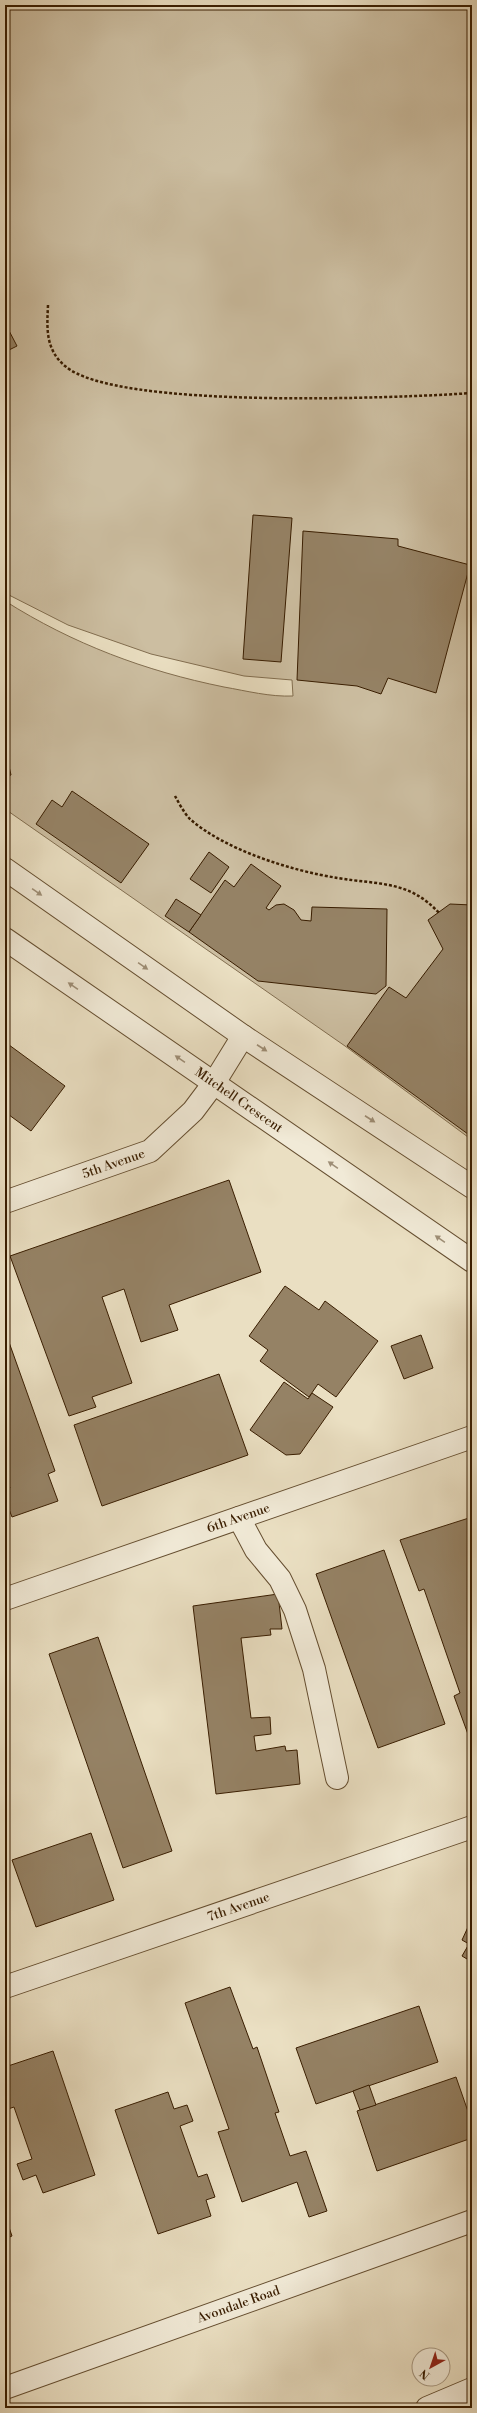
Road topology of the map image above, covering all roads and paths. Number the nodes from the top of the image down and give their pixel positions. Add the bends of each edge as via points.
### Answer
1 (48, 305) dead end
2 (472, 393) edge
3 (175, 796) dead end
4 (5, 869) edge
5 (439, 913) dead end
6 (5, 939) edge
7 (244, 1036) junction
8 (214, 1083) junction
9 (472, 1187) edge
10 (5, 1202) edge
11 (472, 1261) edge
12 (472, 1437) edge
13 (239, 1518) junction
14 (5, 1599) edge
15 (337, 1778) dead end
16 (472, 1827) edge
17 (5, 1987) edge
18 (472, 2221) edge
19 (5, 2388) edge
20 (472, 2388) edge
21 (427, 2408) edge

1 - 2 path via 46,335 53,352 65,367 87,377 119,386 202,394 322,399
3 - 5 path via 189,818 220,840 304,870 337,878 392,884 416,893
4 -> 7 street
8 -> 6 street, Mitchell Crescent
7 - 8 street, 5th Avenue
7 -> 9 street
8 - 10 street, 5th Avenue via 192,1111 150,1151
11 -> 8 street, Mitchell Crescent
12 - 13 street, 6th Avenue
13 - 14 street, 6th Avenue
13 - 15 street via 256,1550 280,1579 296,1610 314,1670
16 - 17 street, 7th Avenue
18 - 19 street, Avondale Road
20 - 21 street

